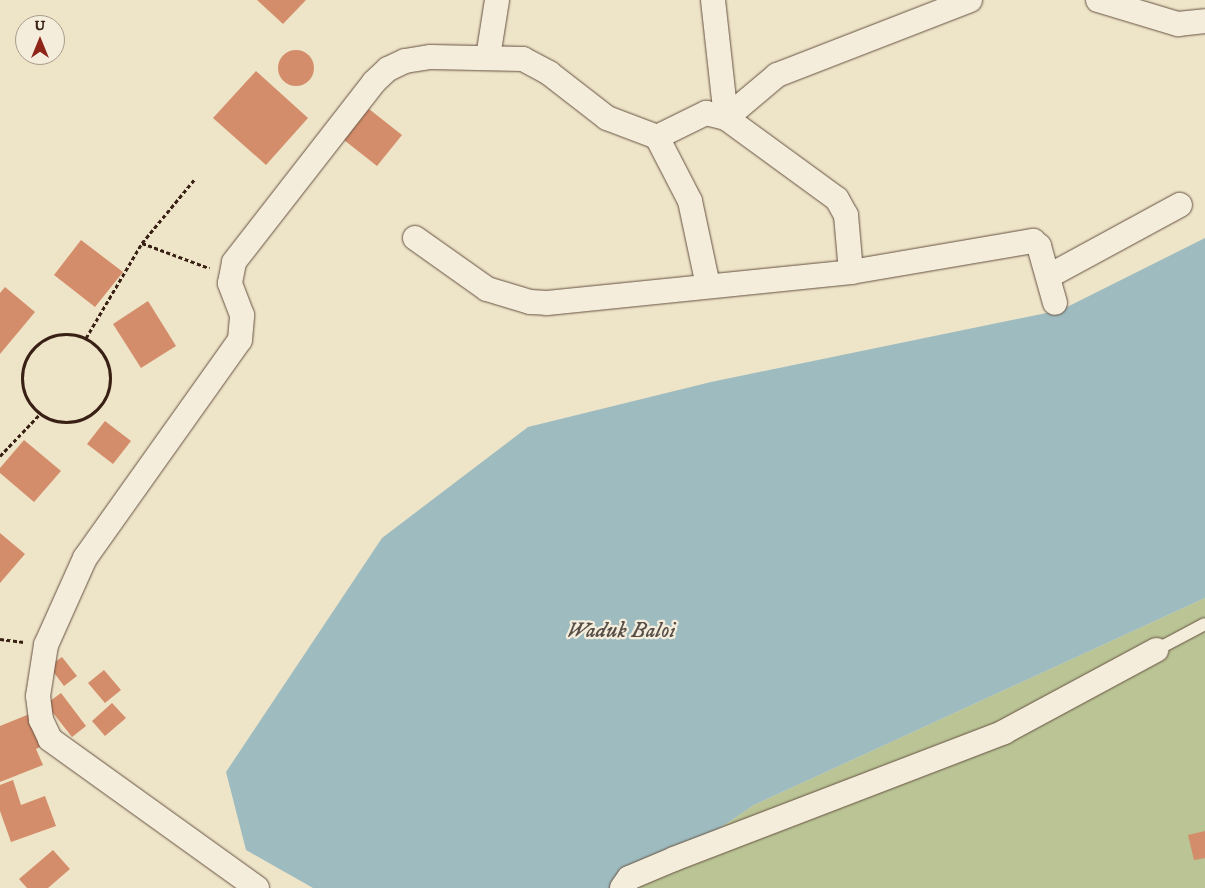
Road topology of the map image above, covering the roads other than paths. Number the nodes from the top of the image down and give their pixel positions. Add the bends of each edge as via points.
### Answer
1 (498, 0) edge
2 (713, 0) edge
3 (970, 0) edge
4 (1098, 0) edge
5 (1205, 21) edge
6 (488, 56) junction
7 (726, 118) junction
8 (657, 137) junction
9 (1180, 205) dead end
10 (415, 238) dead end
11 (851, 272) junction
12 (1049, 276) junction
13 (708, 286) junction
14 (1054, 303) dead end
15 (1205, 624) edge
16 (1156, 650) joint
17 (257, 888) edge
18 (622, 888) edge

1 - 6 street
2 - 7 street
3 - 7 street via 777,75
4 - 5 street via 1178,24
6 - 8 street via 523,59 548,73 606,118
6 - 17 street via 431,57 388,69 374,82 234,262 229,276 242,315 240,340 84,558 46,645 38,709 50,739
7 - 8 street via 706,113
7 - 11 street via 837,199 846,215
8 - 13 street via 690,201
9 - 12 street
10 - 13 street via 487,289 530,302
11 - 12 street via 1026,241 1039,246
11 - 13 street
12 - 14 street
15 - 16 lane
16 - 18 street via 1004,732 674,859 629,878

